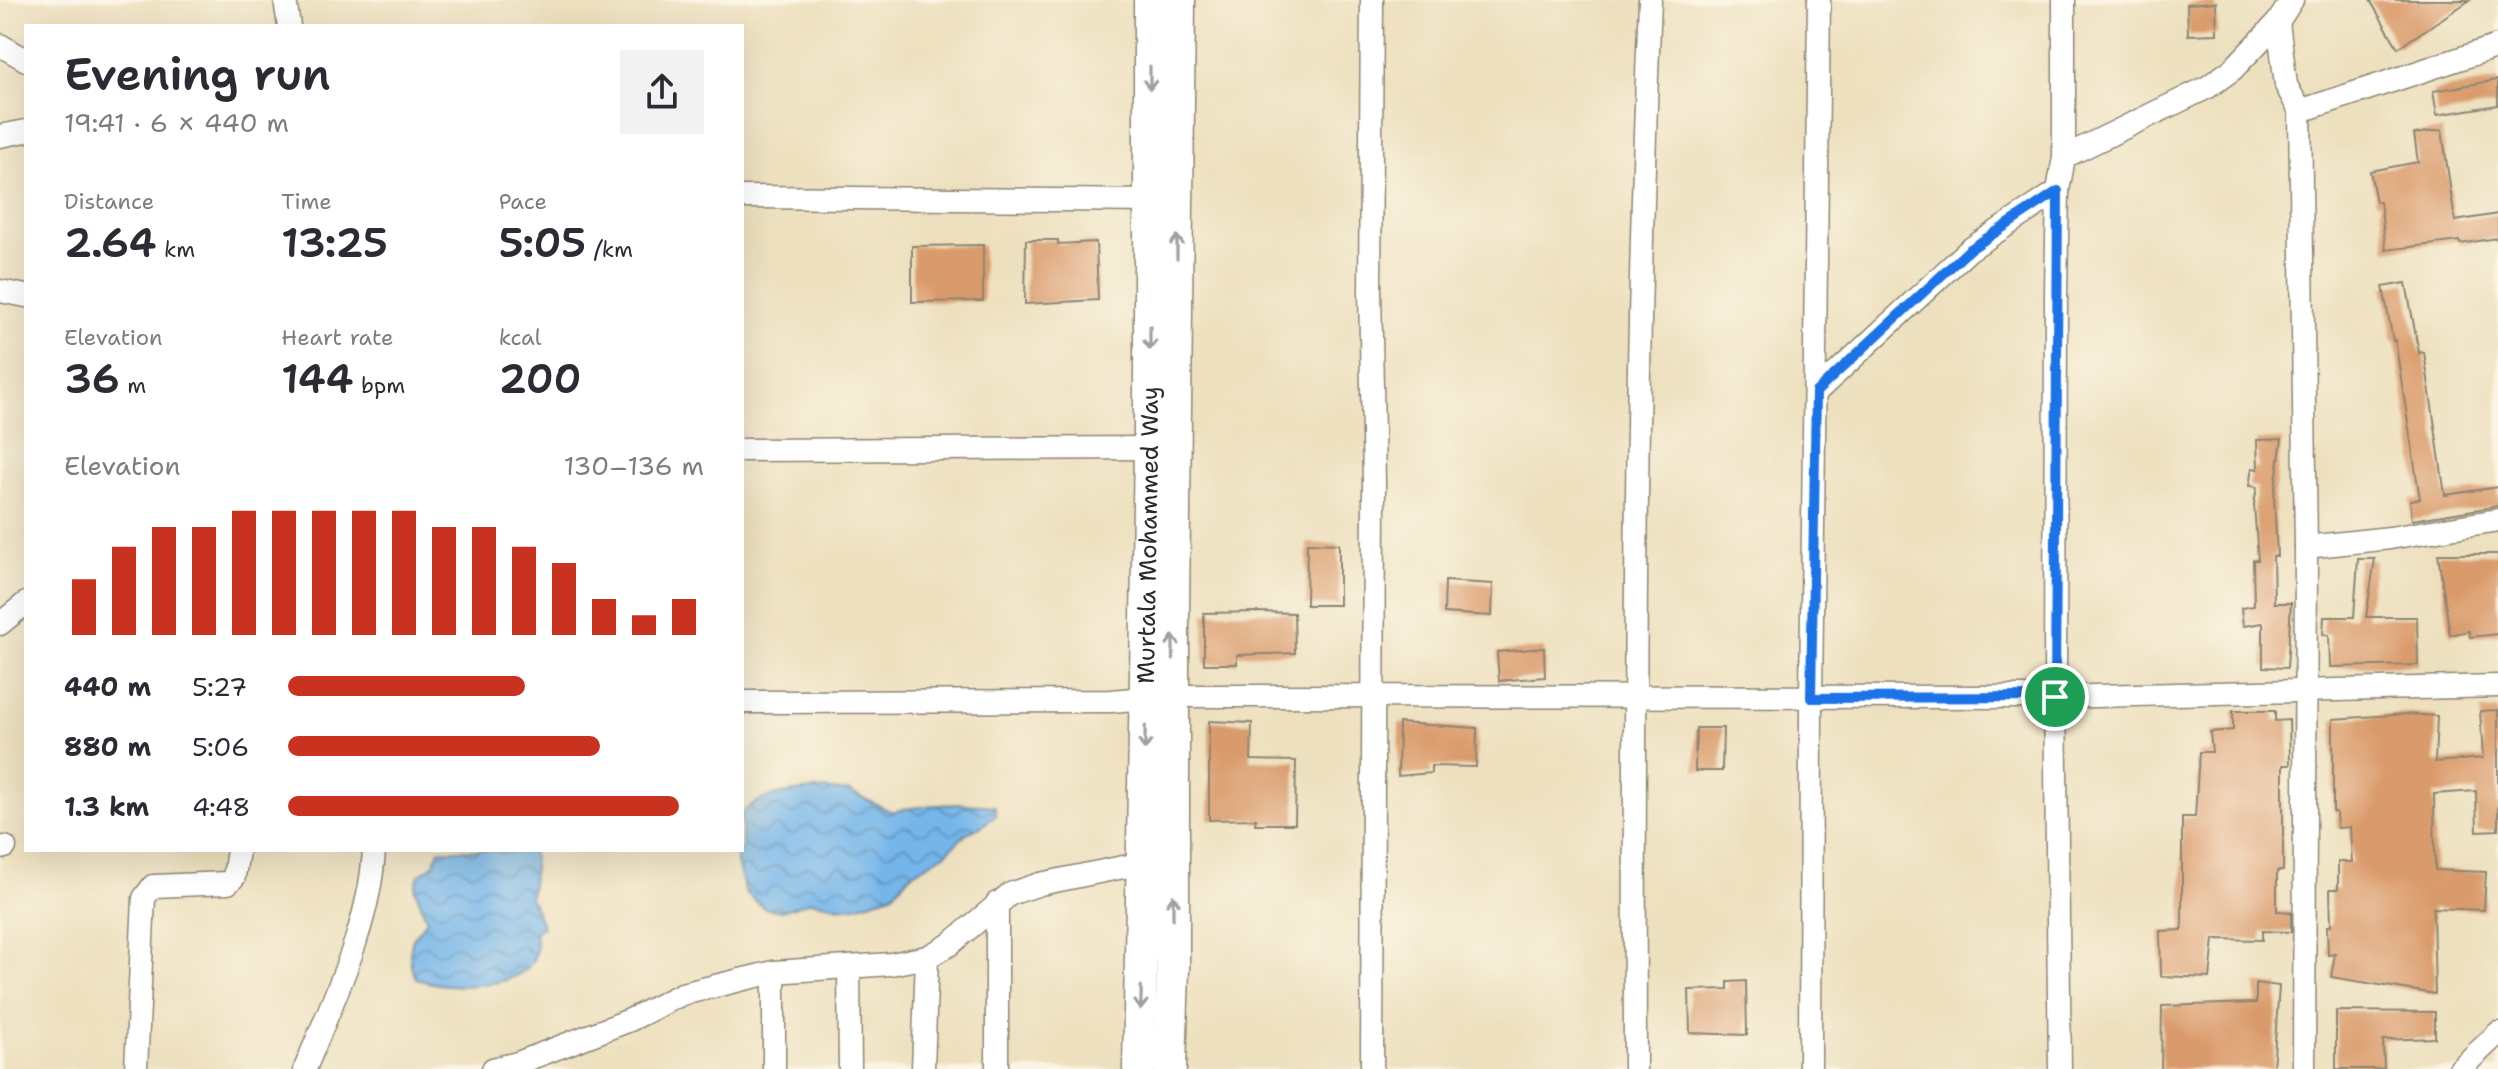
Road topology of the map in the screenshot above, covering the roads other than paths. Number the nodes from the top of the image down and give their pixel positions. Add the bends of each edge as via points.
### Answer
1 (285, 0) edge
2 (1150, 0) edge
3 (1179, 0) edge
4 (1372, 0) edge
5 (1650, 0) edge
6 (1819, 0) edge
7 (2064, 0) edge
8 (2292, 0) edge
9 (2278, 22) junction
10 (289, 24) edge
11 (0, 45) edge
12 (2498, 46) edge
13 (24, 59) edge
14 (2300, 111) junction
15 (24, 131) edge
16 (0, 136) edge
17 (2064, 157) junction
18 (2058, 191) junction
19 (744, 197) edge
20 (1150, 201) junction
21 (0, 291) edge
22 (24, 296) edge
23 (1816, 392) junction
24 (1150, 448) junction
25 (744, 450) edge
26 (2498, 520) edge
27 (2306, 547) junction
28 (0, 604) edge
29 (24, 604) edge
30 (24, 605) edge
31 (0, 624) edge
32 (2498, 686) edge
33 (2305, 690) junction
34 (1634, 695) junction
35 (1159, 697) junction
36 (2055, 697) junction
37 (1374, 698) junction
38 (1811, 698) junction
39 (744, 702) edge
40 (238, 852) edge
41 (374, 852) edge
42 (1143, 863) junction
43 (997, 903) junction
44 (927, 957) junction
45 (849, 967) junction
46 (774, 972) junction
47 (2498, 1033) edge
48 (136, 1069) edge
49 (305, 1069) edge
50 (493, 1069) edge
51 (774, 1069) edge
52 (850, 1069) edge
53 (923, 1069) edge
54 (997, 1069) edge
55 (1139, 1069) edge
56 (1170, 1069) edge
57 (1372, 1069) edge
58 (1635, 1069) edge
59 (1810, 1069) edge
60 (2060, 1069) edge
61 (2304, 1069) edge
62 (2460, 1069) edge

1 - 10 street
2 -> 20 main road, Murtala Mohammed Way
35 -> 3 main road, Murtala Mohammed Way
4 - 37 street
5 - 34 street via 1641,217
6 - 23 street
7 - 17 street
8 - 9 street
9 - 14 street via 2286,85
9 - 17 street via 2208,87
11 - 13 street
12 - 14 street
14 - 27 street
15 - 16 street
17 - 18 street
18 - 23 street via 1969,250
18 - 36 street
19 - 20 street
20 -> 24 main road, Murtala Mohammed Way
21 - 22 street
23 - 38 street
24 - 25 street
24 - 35 main road, Murtala Mohammed Way
26 - 27 street
27 - 33 street
28 - 29 street
30 - 31 street
32 - 33 street
33 - 36 street
33 - 61 street
34 - 37 street
34 - 38 street
34 - 58 street
35 - 37 street
35 - 39 street
35 -> 42 main road, Murtala Mohammed Way
56 -> 35 main road, Murtala Mohammed Way via 1173,968
36 - 38 street
36 - 60 street
37 - 57 street
38 - 59 street
40 - 48 street via 228,883 153,886 144,898
41 - 49 street via 373,880 352,952
42 - 43 street via 1040,884
42 -> 55 main road, Murtala Mohammed Way
43 - 44 street
43 - 54 street
44 - 45 street
44 - 53 street
45 - 46 street
45 - 52 street
46 - 50 street via 682,994 630,1020
46 - 51 street
47 - 62 street

